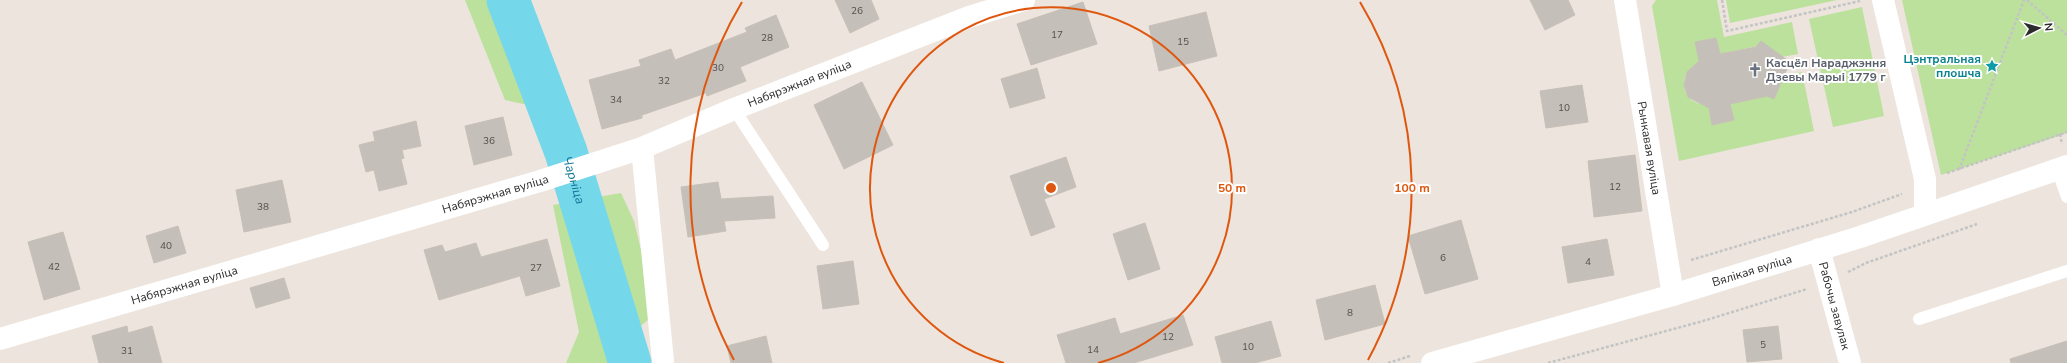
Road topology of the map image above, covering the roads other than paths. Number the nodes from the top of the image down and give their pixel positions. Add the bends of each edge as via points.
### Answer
1 (1024, 0) edge
2 (1625, 0) edge
3 (1882, 0) edge
4 (734, 109) junction
5 (642, 148) junction
6 (2062, 167) edge
7 (2067, 197) edge
8 (1925, 214) junction
9 (823, 245) dead end
10 (1819, 249) junction
11 (2067, 271) edge
12 (1673, 295) junction
13 (1919, 319) dead end
14 (0, 339) edge
15 (663, 361) dead end
16 (1432, 363) edge
17 (1850, 363) edge

1 - 4 street, Набярэжная вуліца via 969,17
2 - 12 street, Рынкавая вуліца
3 - 8 street via 1925,179
4 - 5 street, Набярэжная вуліца
4 - 9 lane
5 - 14 street, Набярэжная вуліца via 540,181
5 - 15 street
6 - 7 lane
6 - 8 street, Вялікая вуліца
8 - 10 street, Вялікая вуліца
10 - 12 street, Вялікая вуліца
10 - 17 street, Рабочы завулак
11 - 13 lane
12 - 16 street, Вялікая вуліца

